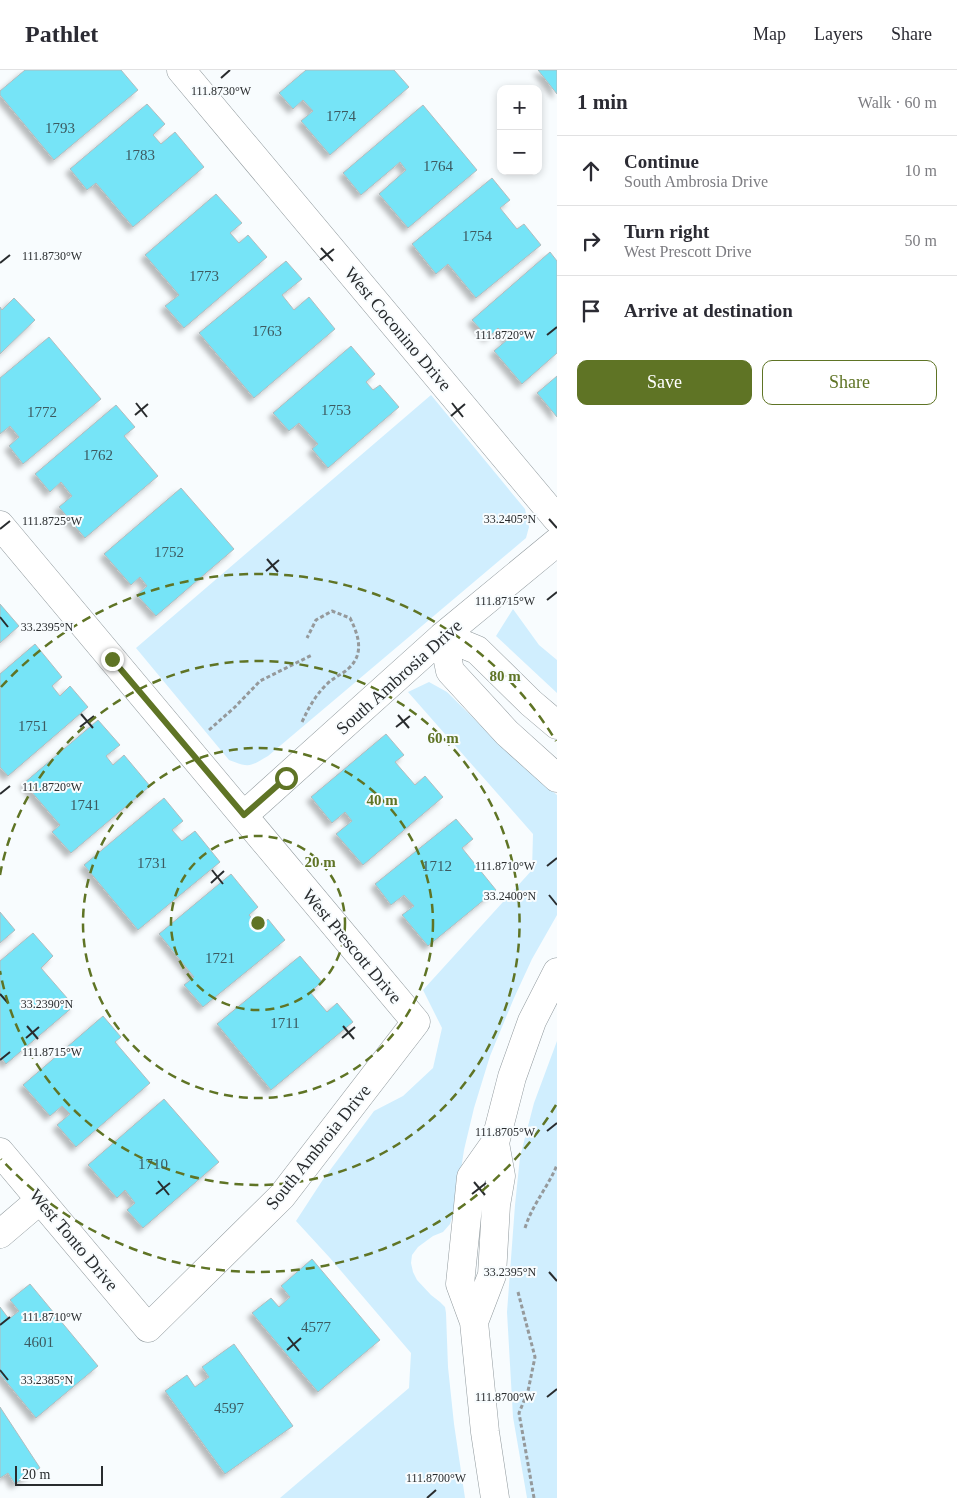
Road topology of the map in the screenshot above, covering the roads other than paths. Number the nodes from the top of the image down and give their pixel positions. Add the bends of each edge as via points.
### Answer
1 (181, 70) edge
2 (557, 518) edge
3 (0, 525) edge
4 (557, 542) edge
5 (443, 636) junction
6 (557, 725) edge
7 (557, 778) edge
8 (244, 815) junction
9 (557, 972) edge
10 (416, 1022) joint
11 (495, 1143) junction
12 (0, 1152) edge
13 (40, 1200) junction
14 (0, 1234) edge
15 (465, 1235) junction
16 (494, 1236) junction
17 (474, 1322) junction
18 (148, 1328) joint
19 (495, 1498) edge

1 - 2 street, West Coconino Drive
3 - 8 street, West Prescott Drive
4 - 5 street, South Ambrosia Drive
5 - 6 street via 477,650
5 - 7 street via 450,671 507,733
5 - 8 street, South Ambrosia Drive
8 - 10 street, West Prescott Drive
9 - 11 street via 532,1021 512,1077
10 - 18 street, South Ambroia Drive via 282,1196
11 - 15 street via 471,1177
11 - 16 street via 501,1176
12 - 13 street, West Tonto Drive
13 - 14 street
13 - 18 street, West Tonto Drive
15 - 16 street
15 - 17 street via 460,1284
16 - 17 street via 492,1275
17 - 19 street

